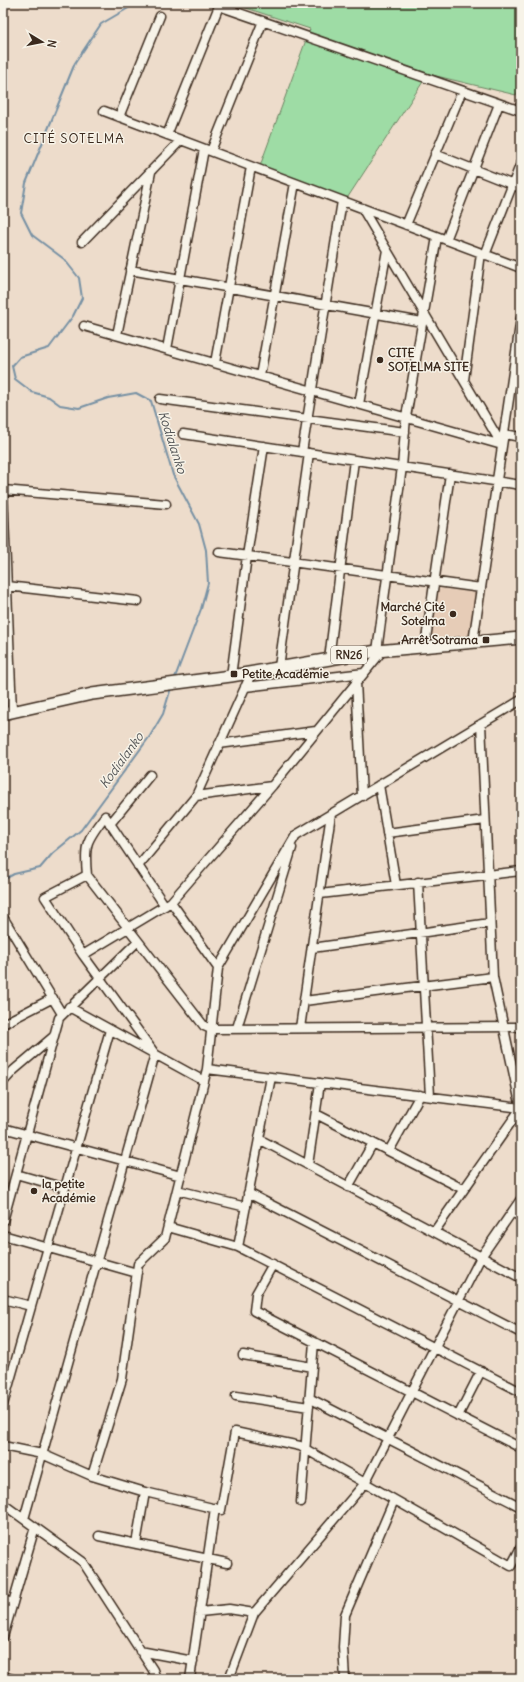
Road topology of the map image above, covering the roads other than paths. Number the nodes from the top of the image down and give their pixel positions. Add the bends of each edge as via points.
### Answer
1 (160, 16) dead end
2 (263, 21) junction
3 (462, 91) junction
4 (500, 104) junction
5 (104, 111) dead end
6 (521, 111) edge
7 (119, 117) junction
8 (167, 135) junction
9 (181, 140) junction
10 (207, 150) junction
11 (436, 154) junction
12 (521, 163) edge
13 (251, 166) junction
14 (474, 169) junction
15 (150, 172) junction
16 (295, 183) junction
17 (513, 184) junction
18 (521, 188) edge
19 (342, 201) junction
20 (362, 208) junction
21 (406, 225) junction
22 (437, 237) junction
23 (446, 240) junction
24 (82, 242) dead end
25 (386, 250) junction
26 (483, 254) junction
27 (521, 268) edge
28 (130, 270) junction
29 (179, 278) junction
30 (229, 287) junction
31 (274, 296) junction
32 (325, 304) junction
33 (424, 312) junction
34 (375, 314) junction
35 (521, 318) edge
36 (422, 322) junction
37 (84, 326) dead end
38 (117, 335) junction
39 (167, 349) junction
40 (215, 363) junction
41 (260, 376) junction
42 (464, 380) junction
43 (312, 391) junction
44 (160, 399) dead end
45 (359, 404) junction
46 (406, 417) junction
47 (308, 419) junction
48 (405, 432) junction
49 (183, 434) dead end
50 (504, 434) junction
51 (521, 437) edge
52 (502, 445) junction
53 (264, 446) junction
54 (306, 452) junction
55 (354, 460) junction
56 (402, 467) junction
57 (450, 474) junction
58 (497, 481) junction
59 (521, 485) edge
60 (3, 490) edge
61 (166, 504) dead end
62 (219, 552) dead end
63 (247, 556) junction
64 (294, 562) junction
65 (340, 569) junction
66 (387, 575) junction
67 (434, 582) junction
68 (7, 586) junction
69 (481, 588) junction
70 (138, 601) dead end
71 (521, 638) edge
72 (473, 642) junction
73 (6, 645) edge
74 (425, 646) junction
75 (380, 650) junction
76 (329, 659) junction
77 (279, 667) junction
78 (7, 671) edge
79 (252, 672) junction
80 (364, 672) junction
81 (231, 676) junction
82 (356, 682) junction
83 (245, 687) junction
84 (521, 700) edge
85 (8, 713) edge
86 (481, 724) junction
87 (316, 731) junction
88 (219, 744) junction
89 (150, 775) dead end
90 (379, 785) junction
91 (272, 786) junction
92 (196, 796) junction
93 (362, 796) junction
94 (331, 814) junction
95 (485, 820) junction
96 (110, 824) junction
97 (387, 833) junction
98 (296, 835) junction
99 (138, 866) junction
100 (521, 871) edge
101 (487, 874) junction
102 (87, 875) junction
103 (418, 882) junction
104 (396, 885) junction
105 (320, 894) junction
106 (168, 904) junction
107 (3, 917) edge
108 (490, 923) junction
109 (128, 928) junction
110 (421, 933) junction
111 (138, 941) junction
112 (312, 948) junction
113 (83, 955) junction
114 (218, 968) junction
115 (493, 977) junction
116 (100, 978) junction
117 (424, 986) junction
118 (53, 998) junction
119 (304, 1001) junction
120 (69, 1007) junction
121 (62, 1014) junction
122 (4, 1022) edge
123 (503, 1027) junction
124 (521, 1027) edge
125 (237, 1028) junction
126 (300, 1028) junction
127 (426, 1028) junction
128 (211, 1029) junction
129 (110, 1030) junction
130 (53, 1037) junction
131 (155, 1054) junction
132 (207, 1069) junction
133 (271, 1077) junction
134 (204, 1081) junction
135 (3, 1082) edge
136 (320, 1083) junction
137 (420, 1095) junction
138 (430, 1096) junction
139 (521, 1108) edge
140 (316, 1114) junction
141 (3, 1128) edge
142 (27, 1134) junction
143 (259, 1139) junction
144 (373, 1143) junction
145 (77, 1148) junction
146 (389, 1151) junction
147 (125, 1161) junction
148 (308, 1165) junction
149 (16, 1174) junction
150 (181, 1176) junction
151 (348, 1186) junction
152 (65, 1188) junction
153 (463, 1189) junction
154 (177, 1190) junction
155 (248, 1194) junction
156 (521, 1198) edge
157 (246, 1207) junction
158 (512, 1212) junction
159 (521, 1217) edge
160 (3, 1221) edge
161 (168, 1227) junction
162 (434, 1232) junction
163 (3, 1235) edge
164 (238, 1247) junction
165 (48, 1248) junction
166 (481, 1257) junction
167 (96, 1262) junction
168 (273, 1264) junction
169 (136, 1273) junction
170 (521, 1278) edge
171 (3, 1298) edge
172 (458, 1301) junction
173 (31, 1306) junction
174 (521, 1333) edge
175 (314, 1342) junction
176 (434, 1347) junction
177 (243, 1355) dead end
178 (312, 1367) junction
179 (481, 1371) junction
180 (412, 1392) junction
181 (521, 1392) edge
182 (236, 1396) dead end
183 (309, 1398) junction
184 (3, 1405) edge
185 (308, 1407) junction
186 (458, 1416) junction
187 (388, 1438) junction
188 (3, 1446) edge
189 (521, 1448) edge
190 (305, 1449) junction
191 (42, 1454) junction
192 (92, 1476) junction
193 (365, 1483) junction
194 (145, 1492) junction
195 (394, 1500) junction
196 (301, 1502) dead end
197 (3, 1504) edge
198 (521, 1507) edge
199 (215, 1508) junction
200 (24, 1519) junction
201 (35, 1527) junction
202 (99, 1536) dead end
203 (136, 1544) junction
204 (521, 1547) edge
205 (208, 1559) junction
206 (227, 1563) dead end
207 (3, 1600) edge
208 (13, 1603) junction
209 (200, 1612) junction
210 (254, 1612) junction
211 (3, 1637) edge
212 (140, 1651) junction
213 (193, 1661) junction
214 (3, 1676) edge
215 (12, 1679) edge
216 (156, 1679) edge
217 (190, 1679) edge
218 (229, 1679) edge
219 (346, 1679) edge

1 - 7 street
2 - 3 street
2 - 8 street via 219,6
2 - 10 street
3 - 4 street
3 - 11 street
4 - 6 street
4 - 14 street
5 - 7 street
7 - 8 street
8 - 9 street
9 - 10 street
9 - 15 street
10 - 13 street
10 - 29 street
11 - 14 street
11 - 21 street
12 - 17 street
13 - 16 street
13 - 30 street
14 - 17 street
14 - 23 street
15 - 24 street
15 - 28 street
16 - 19 street
16 - 31 street
17 - 18 street
17 - 26 street
19 - 20 street
19 - 32 street
20 - 21 street
20 - 25 street
21 - 22 street
22 - 23 street
22 - 33 street
23 - 26 street
25 - 33 street
25 - 34 street
26 - 27 street
26 - 42 street
28 - 29 street
28 - 38 street
29 - 30 street
29 - 39 street
30 - 31 street
30 - 40 street
31 - 32 street
31 - 41 street
32 - 34 street
32 - 43 street
33 - 36 street
33 - 42 street
34 - 36 street
34 - 45 street
35 - 50 street
36 - 46 street
37 - 38 street
38 - 39 street
39 - 40 street
40 - 41 street
41 - 43 street
42 - 52 street
43 - 45 street
43 - 47 street
44 - 47 street
45 - 46 street
46 - 48 street
46 - 52 street
47 - 48 street
47 - 54 street
48 - 56 street
49 - 53 street
50 - 51 street
50 - 52 street
52 - 58 street
53 - 54 street
53 - 63 street
54 - 55 street
54 - 64 street
55 - 56 street
55 - 65 street
56 - 57 street
56 - 66 street
57 - 58 street
57 - 67 street
58 - 59 street
58 - 69 street
60 - 61 street
60 - 68 street
62 - 63 street
63 - 64 street
63 - 81 street
64 - 65 street
64 - 77 street
65 - 66 street
65 - 76 street
66 - 67 street
66 - 75 street
67 - 69 street
67 - 74 street
68 - 70 street
68 - 73 street
69 - 72 street
71 - 72 main road, RN26
72 - 74 main road, RN26
73 - 78 street
74 - 75 main road, RN26
75 - 76 main road, RN26
75 - 80 street
76 - 77 main road, RN26
77 - 79 main road, RN26
78 - 85 street
79 - 81 main road, RN26
79 - 83 street
80 - 82 street
80 - 83 street
81 - 85 main road, RN26 via 92,694
82 - 87 street
82 - 93 street
83 - 88 street
84 - 86 street
86 - 90 street
86 - 95 street
87 - 88 street
87 - 91 street
88 - 92 street
89 - 96 street
90 - 93 street
90 - 97 street
91 - 92 street
91 - 106 street
92 - 99 street
93 - 94 street
94 - 98 street
94 - 105 street
95 - 97 street
95 - 101 street
96 - 99 street
96 - 102 street via 105,816 89,837 85,854
97 - 104 street
98 - 114 street
98 - 125 street
99 - 106 street
100 - 101 street
101 - 103 street
101 - 108 street
102 - 109 street
102 - 113 street via 45,897
103 - 104 street
103 - 110 street
104 - 105 street
105 - 112 street
106 - 109 street
106 - 114 street
107 - 118 street
108 - 110 street
108 - 115 street
109 - 111 street
109 - 113 street
110 - 112 street
110 - 117 street
111 - 116 street
111 - 128 street via 204,1026
112 - 119 street
113 - 116 street
114 - 128 street
115 - 117 street
115 - 123 street
116 - 120 street
116 - 131 street
117 - 119 street
117 - 127 street
118 - 121 street
118 - 122 street
119 - 126 street
120 - 121 street
120 - 129 street
121 - 130 street
123 - 124 street
123 - 127 street
123 - 139 street
125 - 126 street
125 - 128 street
126 - 127 street
127 - 138 street
128 - 132 street
129 - 131 street
129 - 145 street
130 - 135 street
130 - 142 street
131 - 134 street
131 - 147 street
132 - 133 street
132 - 134 street
133 - 136 street
133 - 143 street
134 - 150 street
136 - 137 street
136 - 140 street
137 - 138 street
137 - 146 street
138 - 139 street
139 - 153 street
140 - 144 street
140 - 148 street
141 - 142 street
142 - 145 street
142 - 149 street
143 - 148 street
143 - 155 street
144 - 146 street
144 - 151 street
145 - 147 street
145 - 152 street
146 - 153 street
147 - 150 street
147 - 167 street
148 - 151 street
149 - 152 street
149 - 160 street
150 - 154 street
151 - 162 street
152 - 165 street
153 - 162 street
154 - 157 street
154 - 161 street
155 - 157 street
155 - 172 street
156 - 158 street
157 - 164 street
158 - 159 street
158 - 166 street
161 - 164 street
161 - 169 street via 165,1238 138,1264
162 - 166 street
163 - 165 street
164 - 168 street
165 - 167 street
165 - 173 street
166 - 170 street
166 - 172 street
167 - 169 street
167 - 191 street
168 - 175 street via 256,1294 254,1311
168 - 176 street
169 - 192 street via 122,1379
171 - 173 street
172 - 174 street
172 - 176 street
173 - 184 street
175 - 178 street
175 - 180 street
176 - 179 street
176 - 180 street
177 - 178 street
178 - 183 street
179 - 181 street
179 - 186 street
180 - 186 street
180 - 187 street
182 - 185 street
183 - 185 street
183 - 187 street
185 - 190 street
186 - 189 street
187 - 193 street
187 - 198 street
188 - 191 street
190 - 193 street
190 - 196 street
190 - 199 street via 235,1432 221,1510
191 - 192 street
191 - 200 street
192 - 194 street
193 - 195 street
193 - 210 street
194 - 199 street
194 - 203 street
195 - 204 street via 511,1566
195 - 219 street via 345,1616 343,1647
197 - 200 street
199 - 205 street
200 - 201 street
201 - 208 street
201 - 212 street via 83,1562
202 - 203 street
203 - 205 street
205 - 206 street
205 - 209 street
207 - 208 street
208 - 211 street
209 - 210 street via 229,1609
209 - 213 street
210 - 218 street
212 - 213 street
212 - 216 street
213 - 217 street
214 - 215 street

